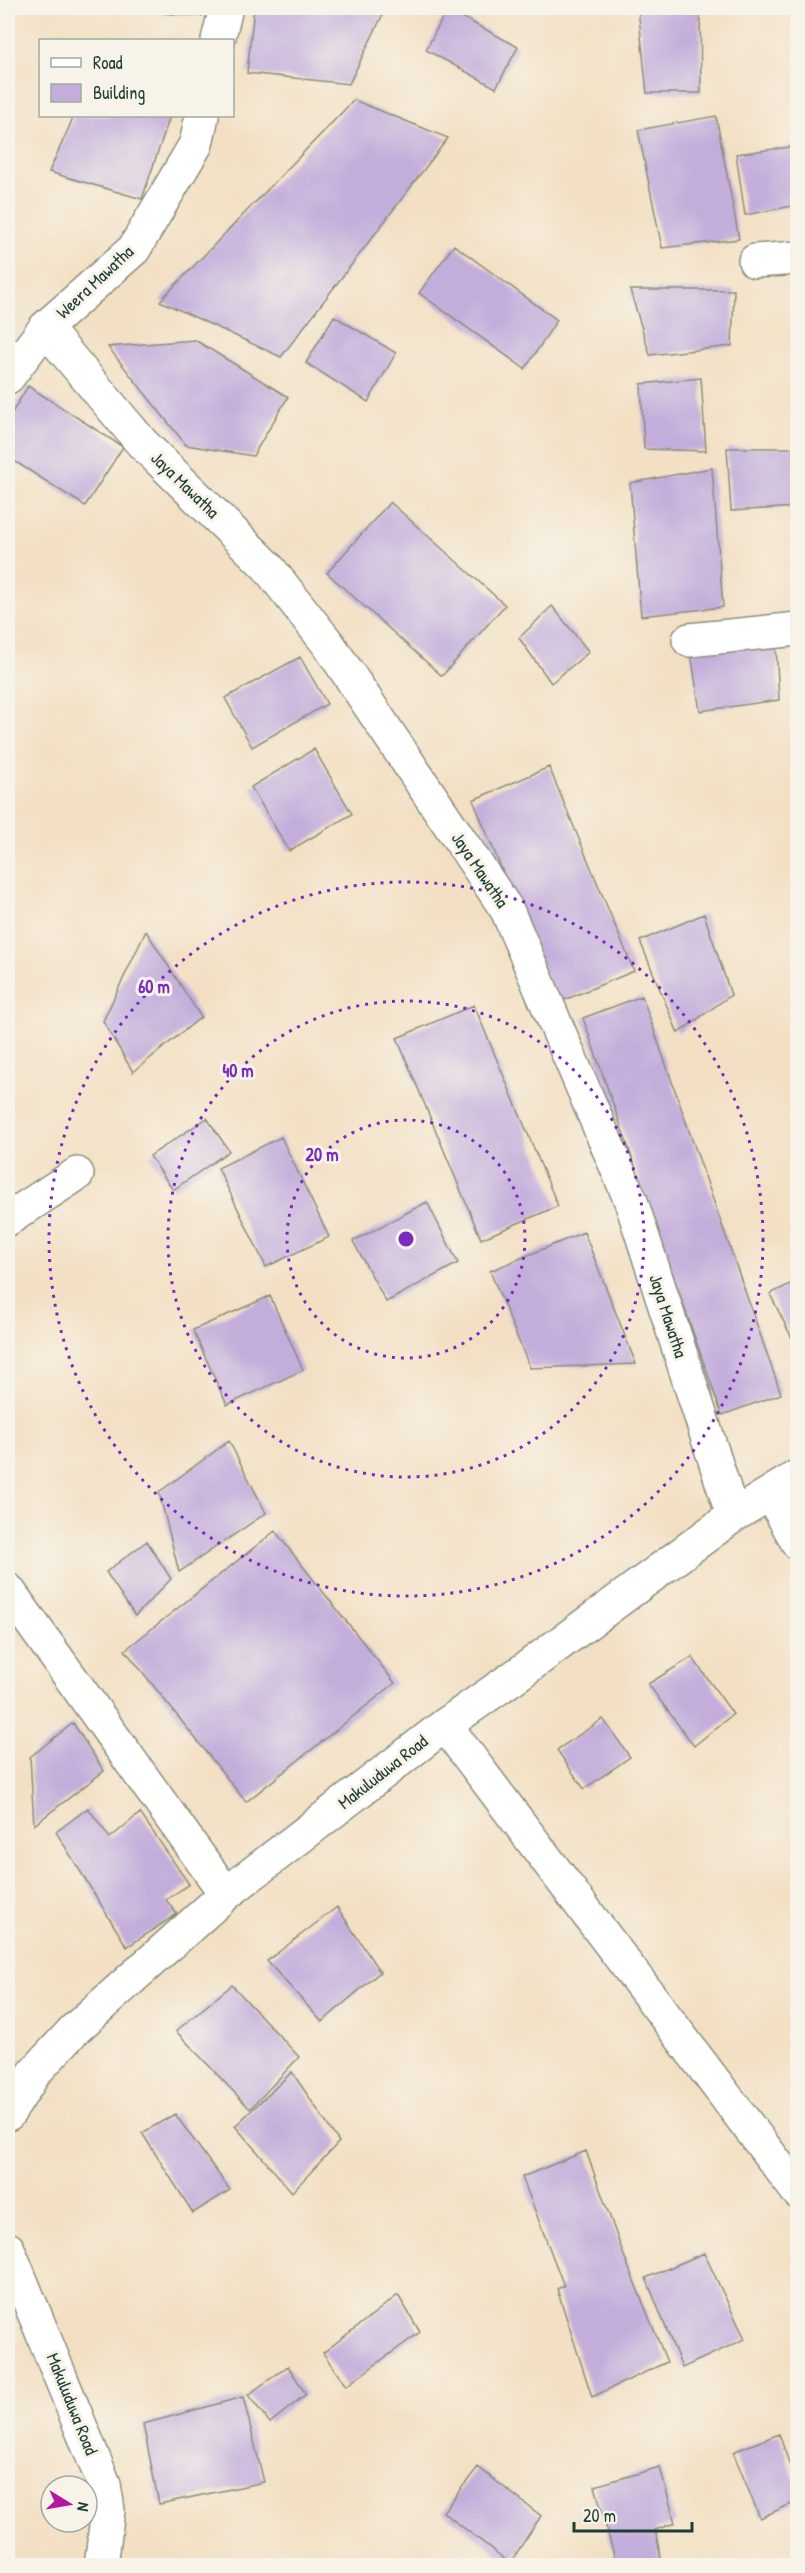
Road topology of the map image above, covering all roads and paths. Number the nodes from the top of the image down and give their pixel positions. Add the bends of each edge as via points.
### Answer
1 (226, 8) edge
2 (219, 39) edge
3 (202, 117) edge
4 (798, 258) edge
5 (755, 261) dead end
6 (45, 328) junction
7 (8, 377) edge
8 (798, 629) edge
9 (689, 640) dead end
10 (77, 1174) dead end
11 (8, 1219) edge
12 (798, 1476) edge
13 (771, 1494) junction
14 (733, 1516) junction
15 (798, 1543) edge
16 (8, 1590) edge
17 (444, 1725) junction
18 (226, 1894) junction
19 (8, 2114) edge
20 (798, 2192) edge
21 (8, 2249) edge
22 (101, 2565) edge

1 - 2 street
3 - 6 street, Weera Mawatha via 196,144 134,249
4 - 5 street
6 - 7 street, Weera Mawatha
6 - 14 street, Jaya Mawatha via 142,443 267,566 329,645 507,910 632,1202
8 - 9 street
10 - 11 street
12 - 13 street, Makuluduwa Road
13 - 14 street, Makuluduwa Road
13 - 15 street
14 - 17 street, Makuluduwa Road
16 - 18 street
17 - 18 street, Makuluduwa Road
17 - 20 street
18 - 19 street, Makuluduwa Road via 74,2030 35,2072
21 - 22 street, Makuluduwa Road via 104,2484 108,2510

